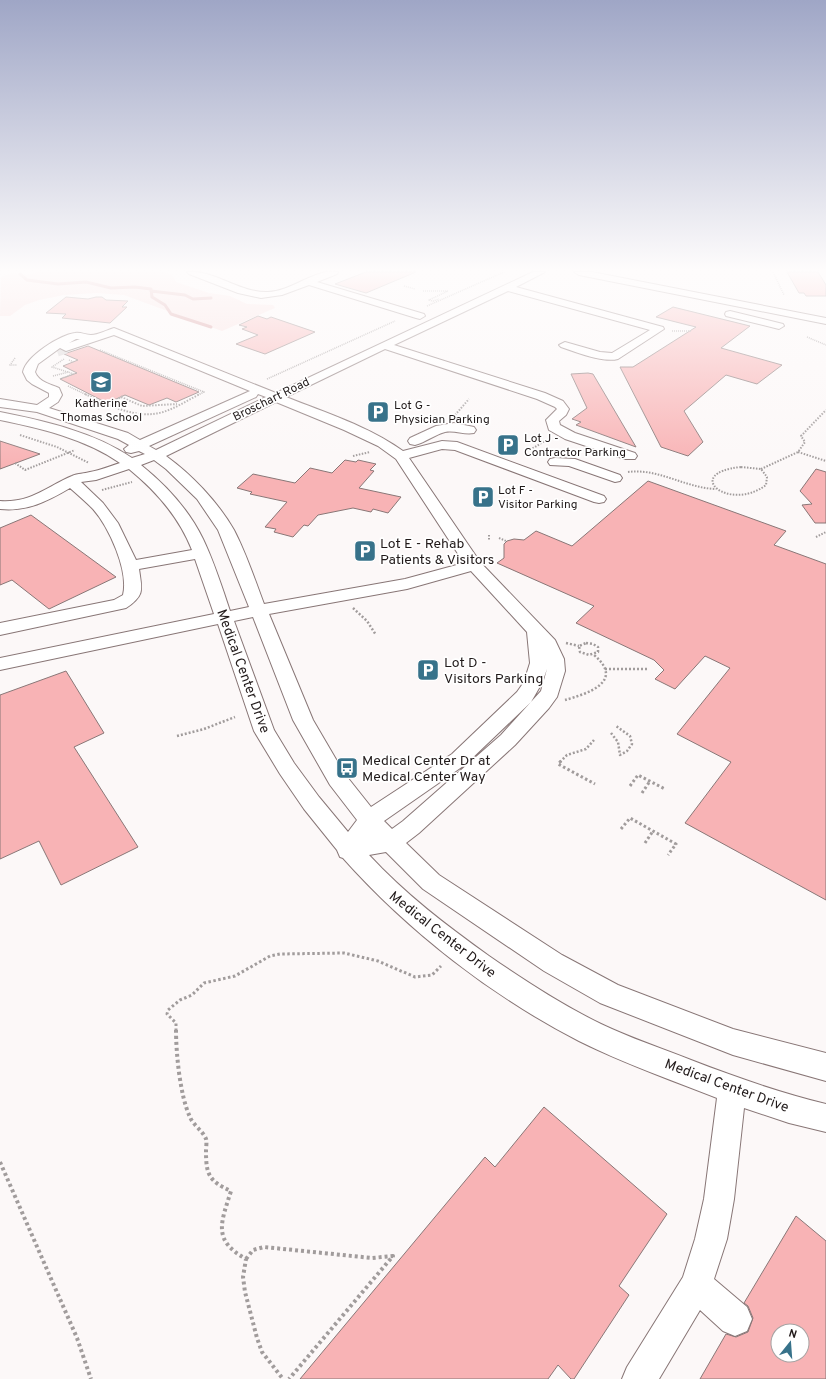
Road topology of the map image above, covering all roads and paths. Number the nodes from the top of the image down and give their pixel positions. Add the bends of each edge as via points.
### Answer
1 (75, 336) edge
2 (77, 336) tunnel mouth
3 (105, 336) edge
4 (128, 336) edge
5 (370, 336) edge
6 (408, 336) edge
7 (647, 336) edge
8 (807, 337) dead end
9 (93, 343) junction
10 (564, 345) dead end
11 (826, 345) edge
12 (389, 346) junction
13 (61, 352) junction
14 (36, 358) junction
15 (70, 372) junction
16 (50, 378) dead end
17 (254, 389) junction
18 (273, 391) junction
19 (0, 403) edge
20 (108, 404) junction
21 (179, 404) junction
22 (39, 409) junction
23 (826, 410) edge
24 (0, 416) edge
25 (468, 430) dead end
26 (18, 435) dead end
27 (415, 441) dead end
28 (140, 445) junction
29 (536, 445) dead end
30 (79, 448) dead end
31 (530, 450) dead end
32 (69, 452) junction
33 (370, 452) dead end
34 (798, 452) junction
35 (156, 455) junction
36 (353, 456) dead end
37 (401, 456) junction
38 (630, 456) dead end
39 (125, 459) junction
40 (826, 461) edge
41 (556, 462) dead end
42 (89, 463) dead end
43 (15, 464) dead end
44 (761, 469) junction
45 (619, 476) joint
46 (75, 480) junction
47 (135, 482) dead end
48 (716, 489) junction
49 (86, 494) junction
50 (599, 499) dead end
51 (0, 505) edge
52 (826, 532) edge
53 (489, 535) dead end
54 (816, 537) dead end
55 (499, 538) dead end
56 (489, 540) dead end
57 (506, 541) dead end
58 (201, 553) junction
59 (474, 565) junction
60 (130, 566) junction
61 (350, 606) dead end
62 (259, 611) junction
63 (225, 618) junction
64 (0, 629) edge
65 (536, 630) junction
66 (376, 635) dead end
67 (562, 643) dead end
68 (579, 646) junction
69 (594, 655) junction
70 (0, 664) edge
71 (605, 669) junction
72 (648, 669) dead end
73 (564, 700) dead end
74 (235, 717) dead end
75 (616, 726) dead end
76 (611, 733) dead end
77 (177, 736) dead end
78 (594, 740) dead end
79 (650, 781) junction
80 (595, 784) dead end
81 (630, 786) dead end
82 (665, 789) dead end
83 (642, 793) dead end
84 (369, 820) junction
85 (621, 829) dead end
86 (653, 831) junction
87 (390, 842) junction
88 (645, 843) dead end
89 (348, 850) junction
90 (668, 855) dead end
91 (441, 966) dead end
92 (826, 1067) edge
93 (732, 1090) junction
94 (826, 1118) edge
95 (0, 1162) edge
96 (246, 1259) junction
97 (696, 1285) junction
98 (735, 1319) dead end
99 (91, 1379) edge
100 (283, 1379) edge
101 (289, 1379) edge
102 (639, 1379) edge

1 - 14 street
2 - 9 street
3 - 9 street
4 - 17 street
5 - 17 path
6 - 12 street, Broschart Road
7 - 10 street via 614,357 599,356
8 - 11 path
9 - 13 street
9 - 21 path via 204,392
12 - 18 street, Broschart Road
12 - 38 street via 559,404 563,409 552,420 554,428
13 - 14 street
13 - 15 path via 65,358 52,367
14 - 22 street via 29,369 30,376 36,382 55,391 56,395
15 - 16 path via 56,374
15 - 20 path via 73,374 56,380
17 - 18 street
17 - 28 street, Broschart Road
18 - 35 street, Broschart Road
18 - 37 street via 366,435
19 - 22 street
20 - 21 path via 121,410 144,413 161,412
20 - 21 path via 122,397 142,406
22 - 28 street via 123,436
23 - 34 path via 801,436 805,442
24 - 39 street, Medical Center Drive via 48,428 101,447
25 - 27 street via 443,427
26 - 32 path
28 - 35 street
28 - 39 street, Broschart Road
29 - 31 path
30 - 32 path
32 - 42 path
32 - 43 path via 25,470
33 - 36 path
34 - 40 path
34 - 44 path
35 - 39 street, Broschart Road
35 - 62 street via 202,496 226,530
37 - 50 street via 442,445 457,446
37 - 59 street
39 - 46 street via 92,477
39 - 58 street, Medical Center Drive via 173,505 195,538
41 - 45 street via 570,462
44 - 48 path via 726,469 712,481
44 - 48 path via 768,481 756,492 736,495
45 - 48 path via 634,470 661,474 705,489
46 - 49 street
46 - 51 street via 26,504
47 - 49 path
49 - 60 street via 113,526
52 - 54 path
53 - 56 path
55 - 57 path
58 - 60 street
58 - 63 street, Medical Center Drive
59 - 62 street via 407,584
59 - 65 street
60 - 64 street via 133,589 131,597 120,604
61 - 66 path via 367,621
62 - 63 street
62 - 84 street via 303,720 337,779
63 - 70 street
63 - 89 street, Medical Center Drive via 264,731 301,792
65 - 84 street via 539,663 533,683 524,697 459,759
65 - 87 street via 549,644 555,659 556,670 550,692 508,740 476,770
67 - 68 path
68 - 69 path via 582,654
68 - 69 path via 586,643 596,645 598,652
69 - 71 path
71 - 72 path
71 - 73 path via 604,679 597,689
74 - 77 path
75 - 76 path via 630,737 632,747 629,751 620,755 618,742
78 - 80 path via 586,749 567,755 558,764
79 - 81 path via 638,775
79 - 82 path
79 - 83 path
84 - 87 street
84 - 89 street
85 - 86 path via 630,818
86 - 88 path
86 - 90 path via 676,844
87 - 89 street
87 - 92 street via 431,882 553,963 609,994 734,1042
89 - 93 street, Medical Center Drive via 412,912 466,955 530,999 603,1038
91 - 96 path via 432,975 416,978 378,961 350,954 280,954 270,956 235,976 204,982 192,995 180,1000 168,1010 167,1014 176,1023 176,1053 186,1107 190,1118 206,1139 206,1167 216,1184 230,1191 223,1224 225,1243
93 - 94 street, Medical Center Drive
93 - 97 street via 719,1200 711,1239
95 - 99 path via 77,1338
96 - 100 path via 243,1277 245,1292 257,1338 262,1352
96 - 101 path via 250,1252 264,1247 372,1258 393,1256
97 - 98 street
97 - 102 street

